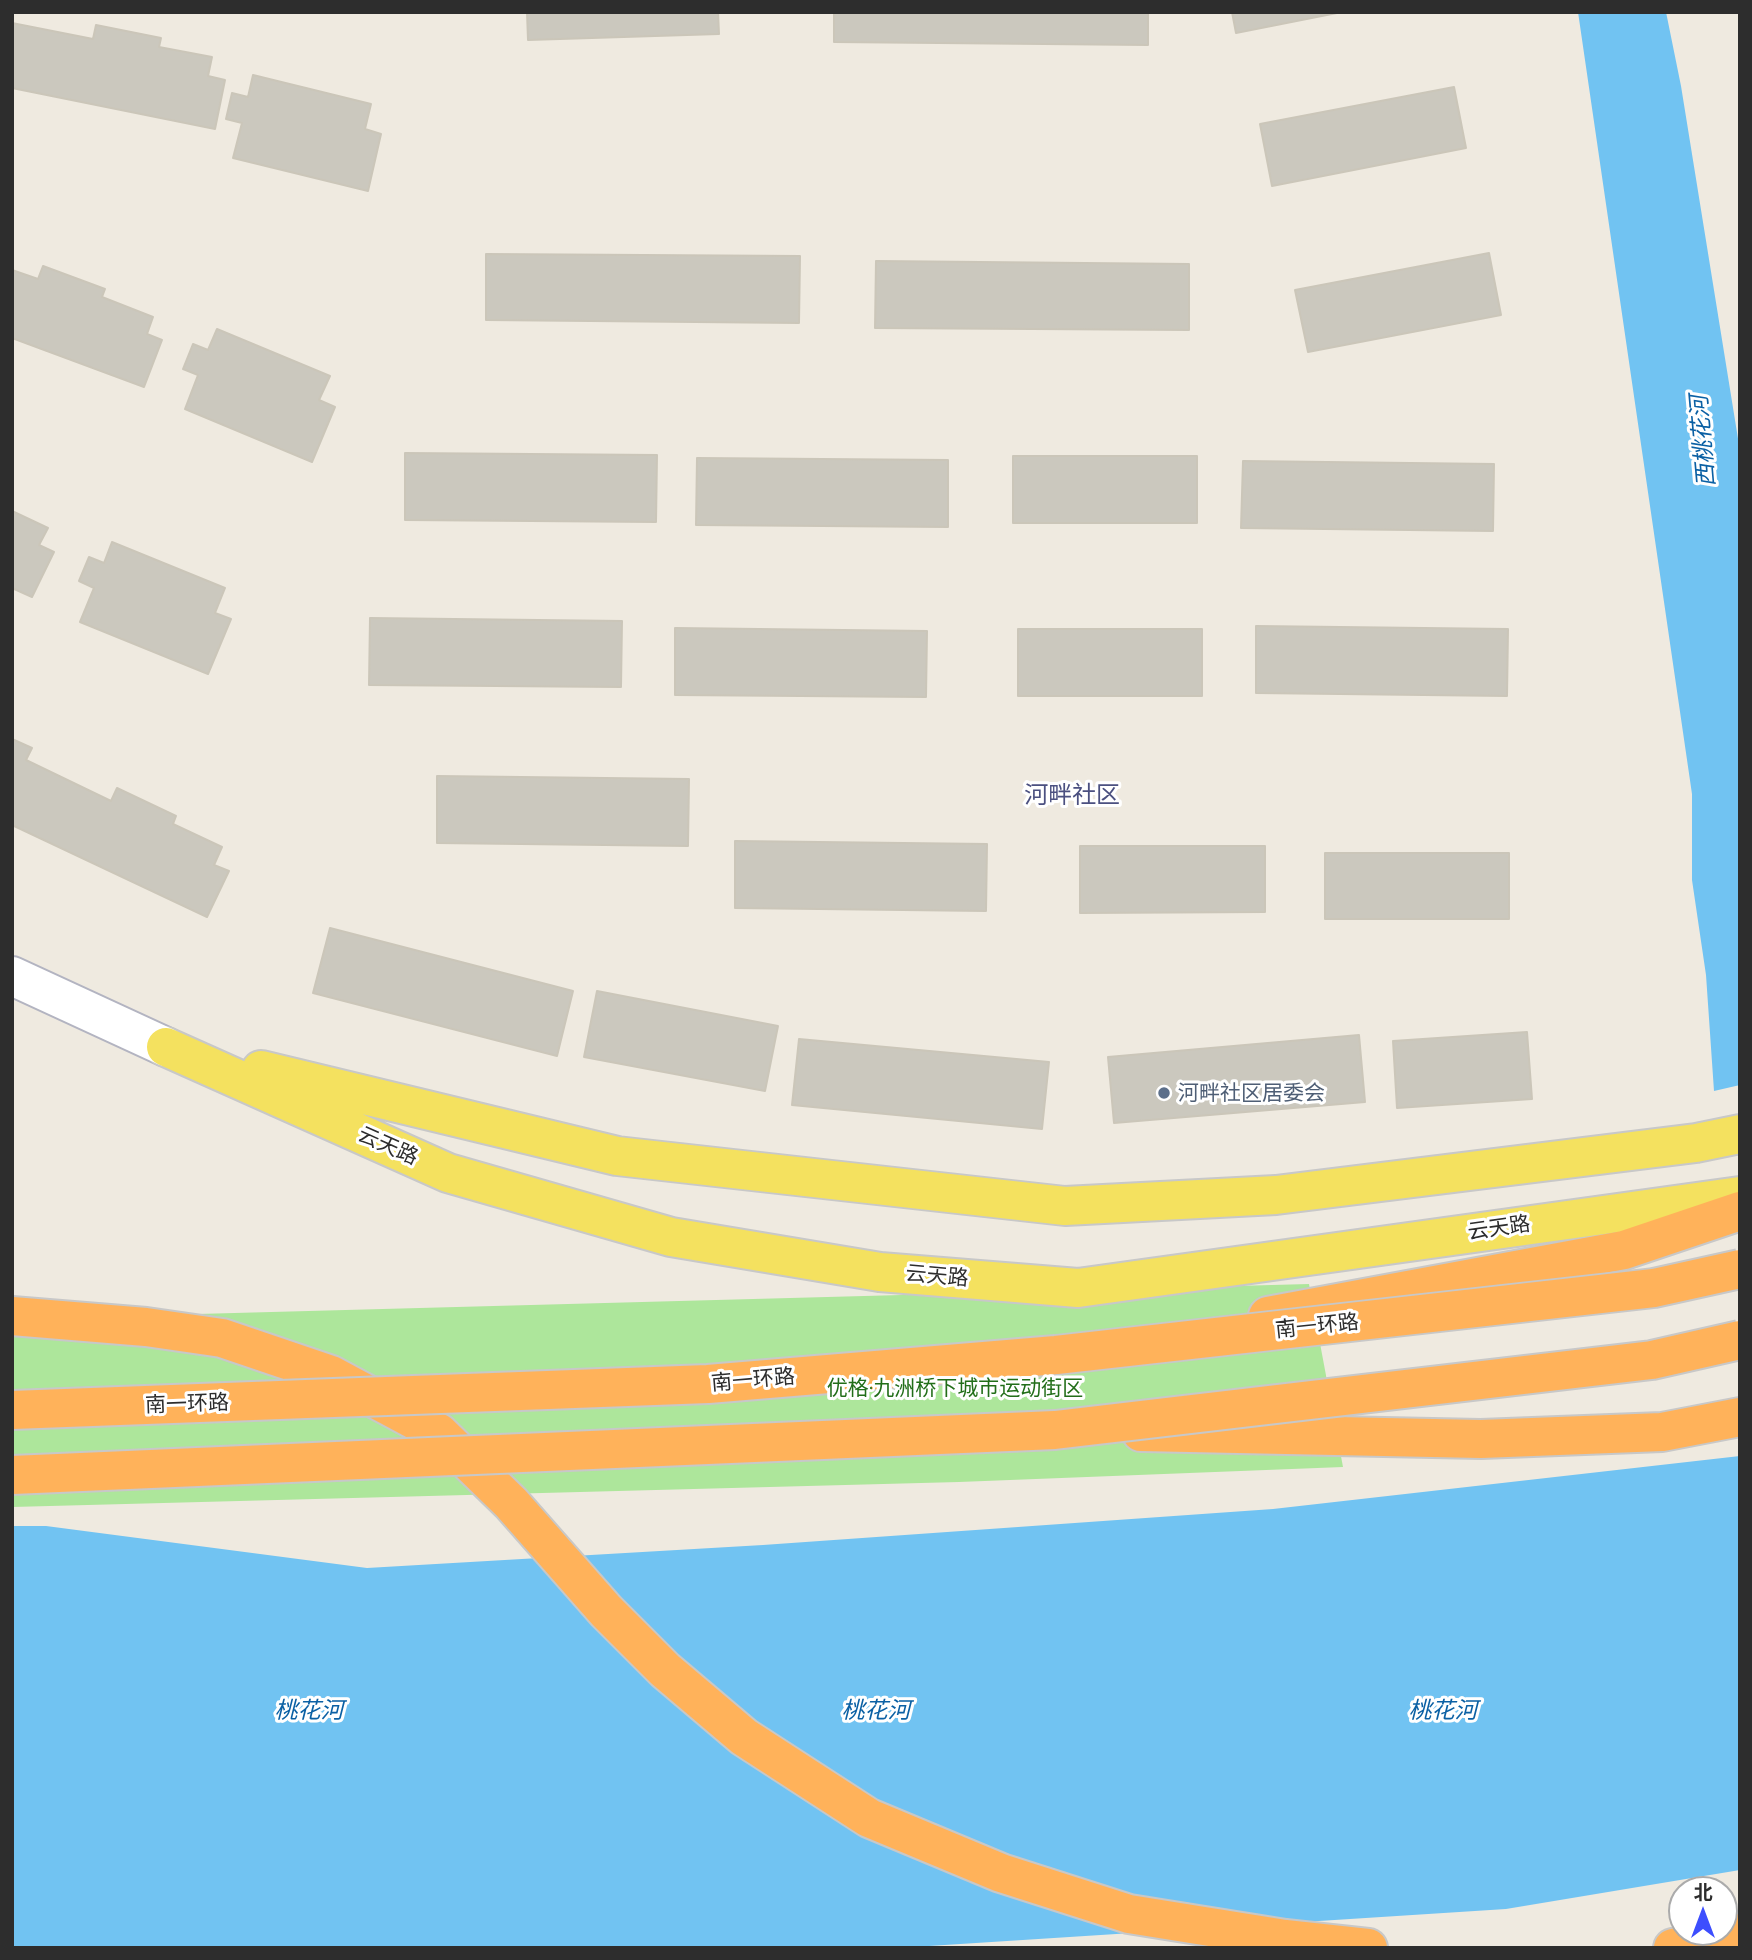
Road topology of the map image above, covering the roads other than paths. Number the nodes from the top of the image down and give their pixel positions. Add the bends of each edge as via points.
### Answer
1 (12, 976) edge
2 (166, 1047) junction
3 (1740, 1134) edge
4 (1740, 1196) edge
5 (1740, 1211) edge
6 (1740, 1269) edge
7 (12, 1316) edge
8 (1740, 1340) edge
9 (1056, 1355) junction
10 (12, 1410) edge
11 (1740, 1417) edge
12 (1055, 1430) junction
13 (12, 1475) edge
14 (1740, 1933) edge
15 (1368, 1948) edge
16 (1673, 1948) edge

1 - 2 street, 云天路
2 - 3 main road, 云天路 via 617,1156 1065,1206 1276,1195
2 - 4 main road, 云天路 via 448,1173 671,1237 880,1272 1078,1288
5 - 9 highway, bridge via 1623,1250
6 - 9 highway, 南一环路, bridge via 1654,1288
7 - 15 highway via 222,1338 331,1375 439,1433 665,1670 744,1737 869,1818 1000,1873 1129,1914
8 - 12 highway, bridge via 1652,1360
9 - 10 highway, 南一环路, bridge via 708,1384
11 - 12 highway, bridge via 1662,1432 1481,1439
12 - 13 highway, bridge
14 - 16 highway

